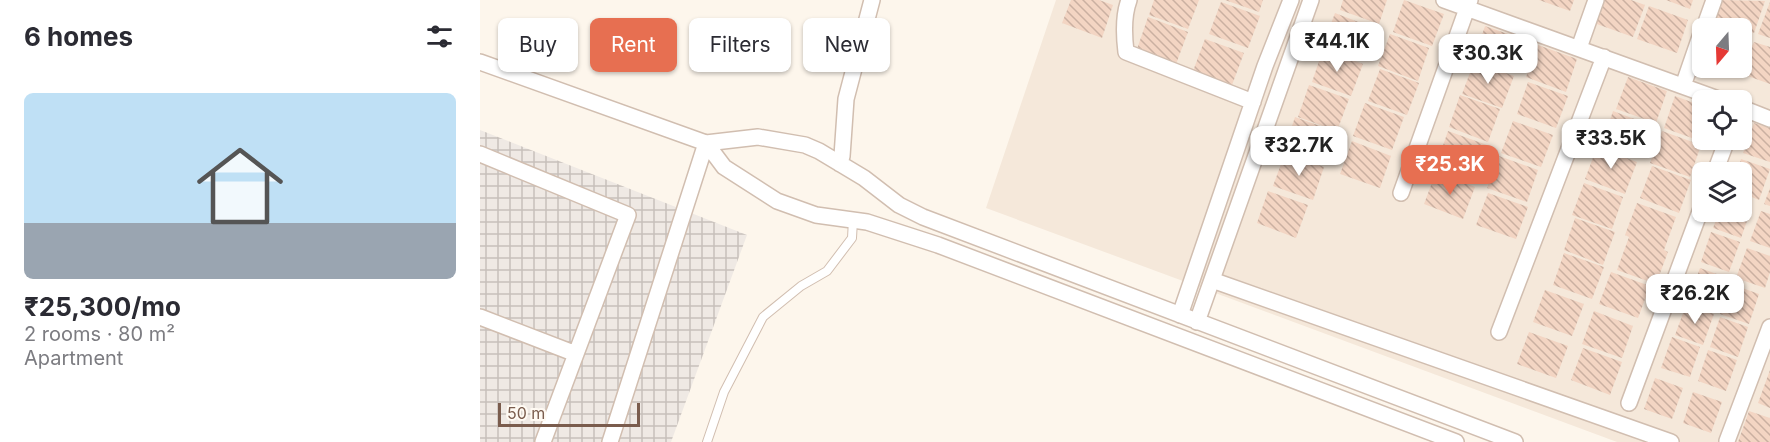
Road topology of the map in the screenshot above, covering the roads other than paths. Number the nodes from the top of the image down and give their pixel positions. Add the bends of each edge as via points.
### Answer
1 (872, 0) edge
2 (1129, 0) edge
3 (1290, 0) edge
4 (1311, 0) edge
5 (1444, 0) edge
6 (1596, 0) edge
7 (1714, 0) edge
8 (1469, 4) edge
9 (1707, 18) edge
10 (1579, 48) junction
11 (1604, 57) junction
12 (1692, 61) edge
13 (480, 62) edge
14 (1683, 86) junction
15 (1694, 90) edge
16 (1253, 102) junction
17 (1752, 112) edge
18 (1770, 119) edge
19 (706, 143) junction
20 (480, 154) edge
21 (840, 164) junction
22 (1401, 193) dead end
23 (853, 220) junction
24 (1696, 222) edge
25 (1212, 280) junction
26 (1180, 315) junction
27 (480, 317) edge
28 (1197, 322) junction
29 (1770, 327) edge
30 (1499, 332) dead end
31 (576, 354) junction
32 (1629, 403) dead end
33 (1727, 441) edge
34 (543, 442) edge
35 (610, 442) edge
36 (707, 442) edge
37 (1456, 442) edge
38 (1515, 442) edge
39 (1671, 442) edge

1 - 21 street via 846,99
2 - 16 street via 1126,52
3 - 16 street
4 - 25 street
5 - 8 street
6 - 10 street
7 - 9 street
8 - 10 street
8 - 22 street
10 - 11 street
11 - 14 street
11 - 30 street
12 - 14 street
13 - 19 street
14 - 15 street
16 - 26 street
17 - 18 street
19 - 21 street via 758,137 780,140 805,145
19 - 23 street via 724,167 777,201 816,215
19 - 35 street
20 - 31 street via 628,215
21 - 26 street via 923,217
23 - 36 lane via 852,238 827,271 763,317 724,392
23 - 37 street via 938,245
24 - 32 street
25 - 28 street
25 - 39 street
26 - 28 street
27 - 31 street
28 - 38 street
29 - 33 street
31 - 34 street

